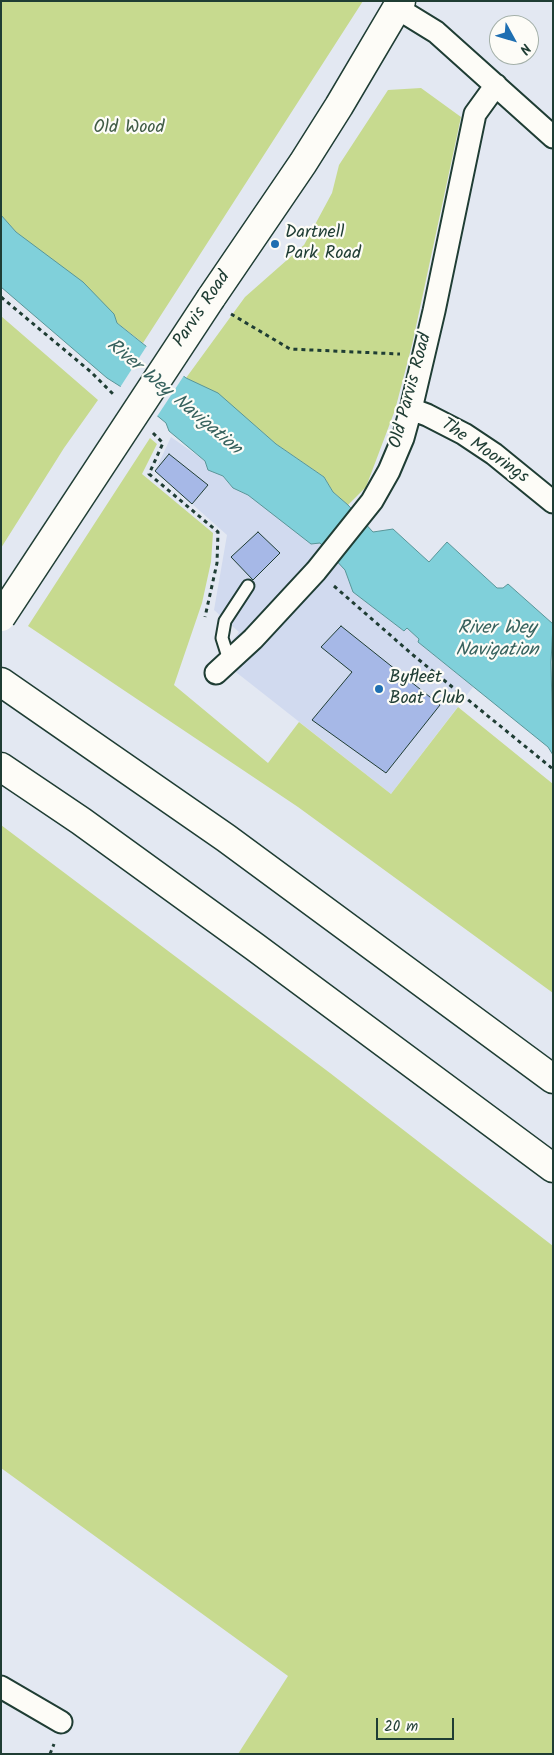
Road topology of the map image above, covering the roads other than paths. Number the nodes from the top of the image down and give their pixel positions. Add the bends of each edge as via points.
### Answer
1 (399, 5) edge
2 (496, 85) junction
3 (553, 137) edge
4 (411, 409) junction
5 (553, 502) edge
6 (248, 586) dead end
7 (1, 617) edge
8 (223, 667) joint
9 (1, 682) edge
10 (1, 768) edge
11 (553, 1078) edge
12 (553, 1168) edge
13 (1, 1687) edge
14 (61, 1722) dead end

1 - 2 street via 436,32
1 - 7 main road, Parvis Road, bridge via 218,304
2 - 3 street
2 - 4 street, Old Parvis Road via 475,114
4 - 5 street, The Moorings via 464,434
4 - 8 street, Old Parvis Road via 403,438 372,501 316,571
6 - 8 lane via 225,621
9 - 11 main road via 226,838
10 - 12 main road via 255,946
13 - 14 street

